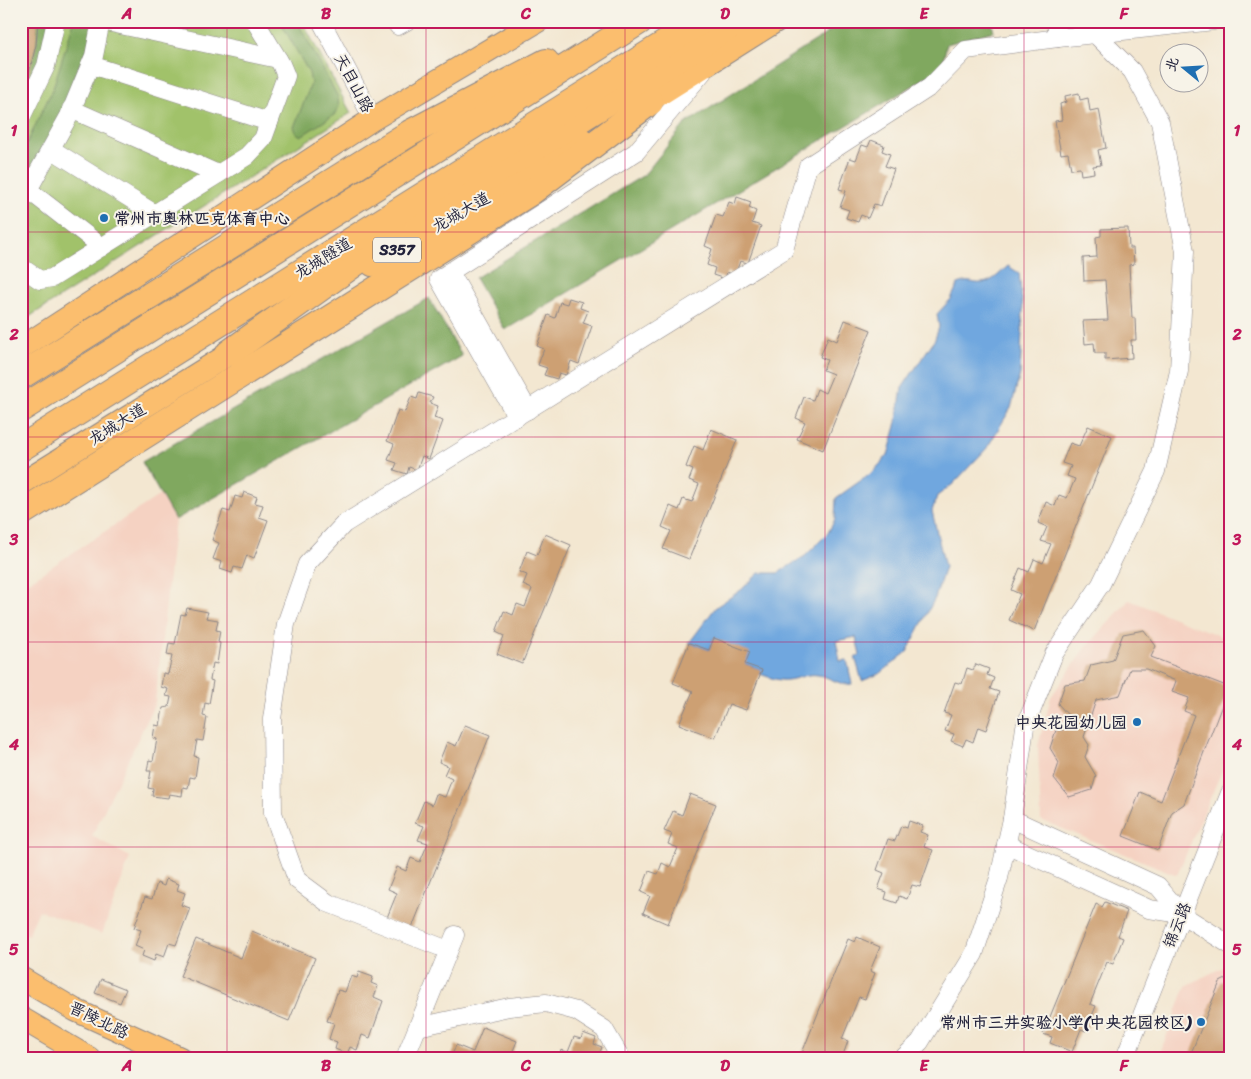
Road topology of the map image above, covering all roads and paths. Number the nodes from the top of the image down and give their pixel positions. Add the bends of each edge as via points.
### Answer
1 (56, 21) edge
2 (102, 21) edge
3 (255, 21) edge
4 (321, 21) edge
5 (538, 21) edge
6 (624, 21) edge
7 (640, 21) edge
8 (701, 21) edge
9 (738, 21) edge
10 (776, 21) edge
11 (1214, 21) edge
12 (1057, 30) edge
13 (1094, 34) junction
14 (278, 59) junction
15 (710, 63) junction
16 (91, 64) junction
17 (650, 102) junction
18 (72, 109) junction
19 (21, 118) edge
20 (374, 118) junction
21 (270, 122) junction
22 (51, 149) junction
23 (218, 174) junction
24 (24, 193) edge
25 (155, 214) junction
26 (102, 247) junction
27 (21, 267) edge
28 (21, 348) edge
29 (229, 353) junction
30 (21, 376) edge
31 (21, 409) edge
32 (523, 413) junction
33 (21, 448) edge
34 (21, 484) edge
35 (21, 513) edge
36 (1230, 793) edge
37 (1012, 819) junction
38 (1006, 844) junction
39 (1181, 914) junction
40 (1230, 945) edge
41 (21, 978) edge
42 (21, 1018) edge
43 (418, 1027) junction
44 (89, 1058) edge
45 (180, 1058) edge
46 (405, 1058) edge
47 (621, 1058) edge
48 (903, 1058) edge
49 (1124, 1058) edge

1 - 19 street via 46,66
2 - 14 street
2 - 16 street
3 - 14 street
4 - 20 street, 天目山路
5 - 20 main road
6 - 30 highway via 410,133
7 - 31 highway, 龙城隧道
8 - 33 highway, 龙城隧道
9 - 29 highway via 396,234
10 - 15 main road, 龙城大道 / S357
11 - 13 street
12 - 13 street
12 - 32 street via 966,50 930,87 808,166 784,250
13 - 37 street via 1132,71 1160,122 1185,251 1179,371 1156,471 1101,584 1054,654 1025,727
14 - 21 street via 286,76
15 - 17 main road, 龙城大道 / S357
15 - 32 street via 636,152 445,276
16 - 18 street
16 - 21 street
17 - 29 main road, 龙城大道 / S357 via 401,247
17 - 35 highway via 530,192
18 - 22 street
18 - 23 street
20 - 28 main road
21 - 23 street via 263,139 247,156
22 - 24 street
22 - 25 street
23 - 25 street
24 - 26 street
25 - 26 street
26 - 27 street via 52,278 40,280
29 - 34 main road, 龙城大道 / S357
32 - 43 street via 344,524 307,564 286,624 272,719 273,813 297,880 328,903 452,942
36 - 39 street, 锦云路
37 - 38 street
37 - 39 street via 1158,886
38 - 39 street via 1149,909
38 - 48 street via 999,878 974,954 920,1042
39 - 40 street
39 - 49 street, 锦云路
41 - 45 main road, 晋陵北路 via 75,1010
42 - 44 main road
43 - 46 street
43 - 47 street via 509,1007 546,1003 576,1011 604,1028

